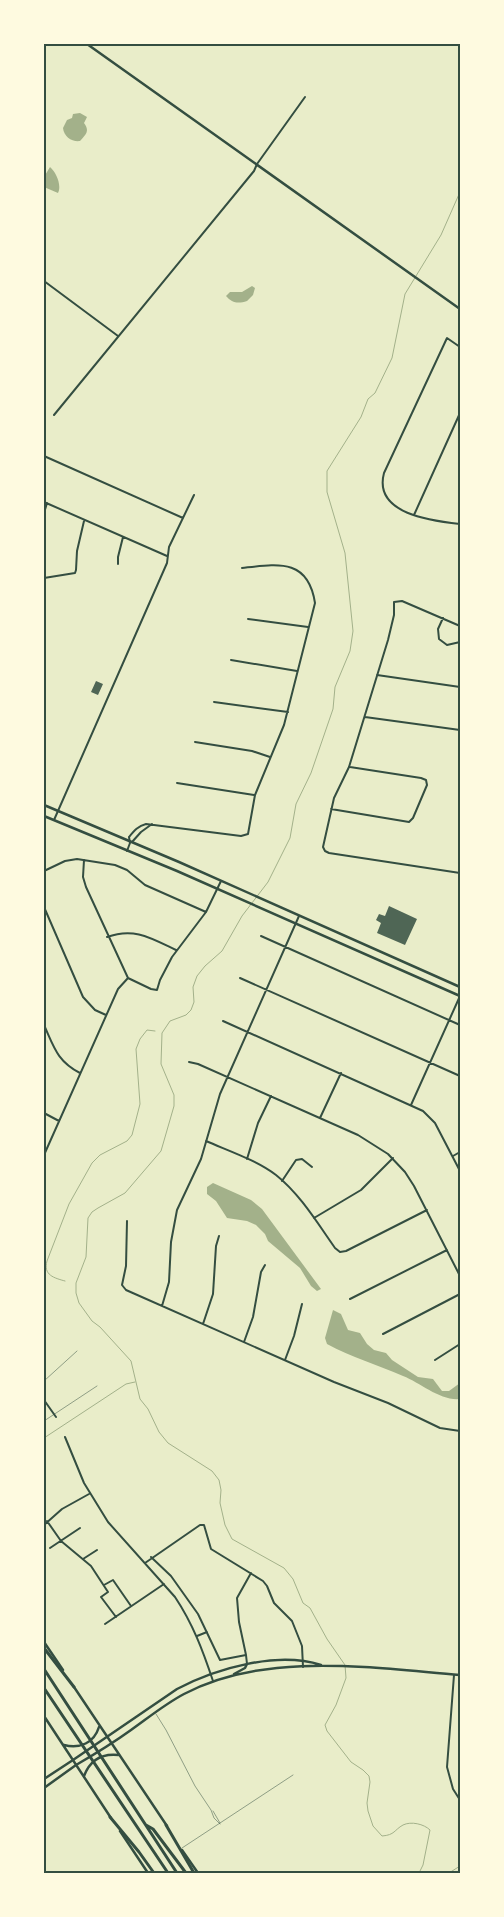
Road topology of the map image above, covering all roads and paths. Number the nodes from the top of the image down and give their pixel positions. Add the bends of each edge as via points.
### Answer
1 (87, 44) edge
2 (305, 97) dead end
3 (257, 164) junction
4 (44, 281) edge
5 (460, 309) edge
6 (119, 337) junction
7 (460, 347) edge
8 (460, 413) edge
9 (54, 415) dead end
10 (44, 456) edge
11 (194, 495) dead end
12 (44, 502) edge
13 (47, 503) junction
14 (44, 513) edge
15 (414, 515) junction
16 (184, 518) junction
17 (84, 520) junction
18 (460, 524) edge
19 (123, 537) junction
20 (167, 556) junction
21 (118, 564) dead end
22 (242, 568) dead end
23 (44, 578) edge
24 (443, 618) junction
25 (248, 619) dead end
26 (460, 626) edge
27 (308, 627) junction
28 (460, 642) edge
29 (231, 660) dead end
30 (298, 671) junction
31 (377, 675) junction
32 (460, 687) edge
33 (214, 702) dead end
34 (288, 712) junction
35 (365, 717) junction
36 (460, 730) edge
37 (195, 742) dead end
38 (270, 757) junction
39 (349, 767) junction
40 (177, 783) dead end
41 (255, 795) junction
42 (44, 806) edge
43 (331, 809) junction
44 (58, 812) junction
45 (44, 816) edge
46 (54, 820) junction
47 (152, 824) junction
48 (130, 843) junction
49 (126, 851) junction
50 (84, 860) junction
51 (44, 871) edge
52 (460, 873) edge
53 (222, 881) junction
54 (218, 889) junction
55 (44, 907) edge
56 (206, 912) junction
57 (299, 916) junction
58 (296, 924) junction
59 (261, 936) dead end
60 (107, 938) junction
61 (285, 947) junction
62 (177, 950) junction
63 (401, 961) junction
64 (398, 968) junction
65 (128, 978) junction
66 (240, 978) dead end
67 (460, 987) edge
68 (266, 990) junction
69 (460, 996) edge
70 (106, 1015) junction
71 (449, 1020) junction
72 (223, 1021) dead end
73 (44, 1025) edge
74 (460, 1025) edge
75 (248, 1032) junction
76 (189, 1062) dead end
77 (430, 1062) junction
78 (80, 1074) junction
79 (341, 1074) junction
80 (460, 1076) edge
81 (228, 1077) junction
82 (271, 1096) junction
83 (411, 1105) junction
84 (44, 1113) edge
85 (320, 1118) junction
86 (59, 1121) junction
87 (206, 1141) junction
88 (460, 1152) edge
89 (44, 1155) edge
90 (453, 1156) junction
91 (393, 1158) junction
92 (247, 1159) junction
93 (312, 1166) dead end
94 (460, 1171) edge
95 (282, 1181) junction
96 (427, 1210) junction
97 (314, 1218) junction
98 (127, 1221) dead end
99 (219, 1236) dead end
100 (447, 1250) junction
101 (265, 1265) dead end
102 (460, 1276) edge
103 (460, 1294) edge
104 (350, 1299) dead end
105 (302, 1304) dead end
106 (162, 1306) junction
107 (203, 1324) junction
108 (383, 1334) dead end
109 (244, 1342) junction
110 (460, 1344) edge
111 (77, 1350) dead end
112 (285, 1360) junction
113 (435, 1360) dead end
114 (44, 1381) edge
115 (97, 1386) dead end
116 (44, 1400) edge
117 (54, 1414) junction
118 (56, 1417) dead end
119 (44, 1421) edge
120 (460, 1431) edge
121 (65, 1437) dead end
122 (90, 1494) junction
123 (48, 1521) junction
124 (44, 1525) edge
125 (80, 1528) dead end
126 (61, 1541) junction
127 (50, 1548) dead end
128 (97, 1550) dead end
129 (151, 1557) junction
130 (83, 1559) junction
131 (144, 1563) junction
132 (251, 1573) junction
133 (164, 1584) junction
134 (104, 1585) junction
135 (131, 1606) junction
136 (116, 1617) junction
137 (105, 1624) dead end
138 (207, 1632) junction
139 (197, 1636) junction
140 (44, 1642) edge
141 (44, 1648) edge
142 (246, 1655) junction
143 (303, 1662) junction
144 (248, 1664) junction
145 (323, 1666) junction
146 (303, 1667) junction
147 (44, 1669) edge
148 (211, 1674) junction
149 (454, 1674) junction
150 (233, 1675) junction
151 (460, 1675) edge
152 (213, 1681) junction
153 (74, 1687) junction
154 (44, 1688) edge
155 (155, 1713) junction
156 (44, 1716) edge
157 (100, 1726) junction
158 (107, 1737) junction
159 (63, 1744) junction
160 (112, 1744) junction
161 (119, 1755) junction
162 (73, 1760) junction
163 (76, 1765) junction
164 (84, 1776) junction
165 (293, 1776) dead end
166 (44, 1779) edge
167 (44, 1788) edge
168 (460, 1800) edge
169 (211, 1810) junction
170 (110, 1816) junction
171 (144, 1823) junction
172 (220, 1824) junction
173 (166, 1825) junction
174 (181, 1848) junction
175 (148, 1873) edge
176 (154, 1873) edge
177 (168, 1873) edge
178 (178, 1873) edge
179 (186, 1873) edge
180 (194, 1873) edge
181 (198, 1873) edge

1 - 3 main road
2 - 3 street
3 - 5 main road
3 - 6 street
4 - 6 street
6 - 9 street
7 - 15 street via 447,338 384,473 382,486 388,501
8 - 15 street
10 - 16 street
11 - 16 street
12 - 13 street
13 - 14 street
13 - 17 street
15 - 18 street via 433,522
16 - 20 street
17 - 19 street
17 - 23 street via 75,573
19 - 20 street
19 - 21 street
20 - 44 street via 167,563
22 - 27 street via 279,564 294,568 306,578 313,590 315,603
24 - 26 street
24 - 28 street via 438,629 439,639 447,645
24 - 31 street via 402,601 394,602 391,628
25 - 27 street
27 - 30 street
29 - 30 street
30 - 34 street
31 - 32 street
31 - 35 street
33 - 34 street
34 - 38 street
35 - 36 street
35 - 39 street
37 - 38 street via 252,750
38 - 41 street
39 - 43 street
39 - 43 street via 421,778 427,785 409,822
40 - 41 street
41 - 47 street via 246,836
42 - 44 main road
43 - 52 street via 325,851
44 - 46 street
44 - 48 main road
45 - 46 main road
46 - 49 main road
47 - 48 street
47 - 48 street via 137,828 129,837
48 - 49 street
48 - 53 main road
49 - 54 main road
50 - 51 street via 70,860
50 - 56 street via 123,867 145,885
50 - 60 street via 84,883
53 - 54 street
53 - 57 main road
54 - 56 street
54 - 58 main road
55 - 70 street via 83,997 95,1010
56 - 62 street
57 - 58 street
57 - 63 main road
58 - 61 street
58 - 64 main road
59 - 61 street
60 - 62 street via 123,932 134,933
60 - 65 street
61 - 68 street
61 - 71 street
62 - 65 street via 157,990
63 - 64 main road
63 - 67 main road
64 - 69 main road
65 - 70 street
66 - 68 street
67 - 69 street
68 - 75 street
68 - 77 street
69 - 71 street
70 - 78 street
71 - 74 street
71 - 77 street
72 - 75 street
73 - 78 street via 62,1062
75 - 79 street
75 - 81 street
76 - 81 street
77 - 80 street
77 - 83 street
78 - 86 street
79 - 83 street
79 - 85 street
81 - 82 street
81 - 87 street
82 - 85 street
82 - 92 street
83 - 90 street via 436,1123
84 - 86 street
85 - 91 street via 369,1140
86 - 89 street
87 - 92 street
87 - 106 street via 176,1210 169,1282
88 - 90 street
90 - 94 street
91 - 96 street via 410,1179
91 - 97 street via 361,1190
92 - 95 street
93 - 95 street via 302,1159 296,1160
95 - 97 street
96 - 97 street via 340,1252
96 - 100 street
98 - 106 street via 123,1288
99 - 107 street via 213,1294
100 - 102 street
100 - 104 street
101 - 109 street
103 - 108 street
105 - 112 street
106 - 107 street
107 - 109 street
109 - 112 street
110 - 113 street
111 - 114 lane
112 - 120 street via 440,1428
115 - 117 lane
116 - 117 street
117 - 118 street
117 - 119 lane
121 - 122 street
122 - 123 street
122 - 131 street via 108,1522
123 - 124 street
123 - 126 street
125 - 126 street
126 - 127 street
126 - 130 street
128 - 130 street
129 - 131 street
129 - 132 street via 204,1525 211,1549
129 - 138 street via 171,1576
130 - 134 street
131 - 133 street
132 - 142 street via 237,1598
132 - 143 street via 265,1584 274,1603 292,1621 302,1646
133 - 135 street
133 - 139 street
134 - 135 street via 113,1580
134 - 136 street via 108,1592 101,1597
135 - 136 street
136 - 137 street
138 - 139 street
138 - 142 street via 221,1661
139 - 148 street
140 - 153 main road
141 - 153 highway
142 - 144 street
143 - 144 main road
143 - 145 main road
143 - 146 street
144 - 148 main road
144 - 150 main road
145 - 146 main road
145 - 149 main road
146 - 150 main road
147 - 171 highway
148 - 152 street
148 - 158 main road via 177,1689
149 - 151 main road
149 - 168 street via 447,1767
150 - 152 main road
152 - 155 main road via 184,1694
153 - 157 main road
154 - 177 highway
155 - 160 main road
155 - 169 lane
156 - 159 main road
157 - 158 main road
157 - 159 main road via 86,1744 75,1747
158 - 160 main road
158 - 162 main road
159 - 162 main road
160 - 161 main road
160 - 163 main road
161 - 164 main road via 104,1755 94,1760
161 - 173 main road
162 - 163 main road
162 - 166 main road
163 - 164 main road
163 - 167 main road
164 - 170 main road
165 - 172 lane
169 - 172 lane
169 - 172 lane
170 - 175 main road
170 - 176 highway
171 - 178 highway
171 - 179 highway via 153,1829
172 - 174 lane
173 - 174 main road
173 - 180 highway
174 - 181 main road

